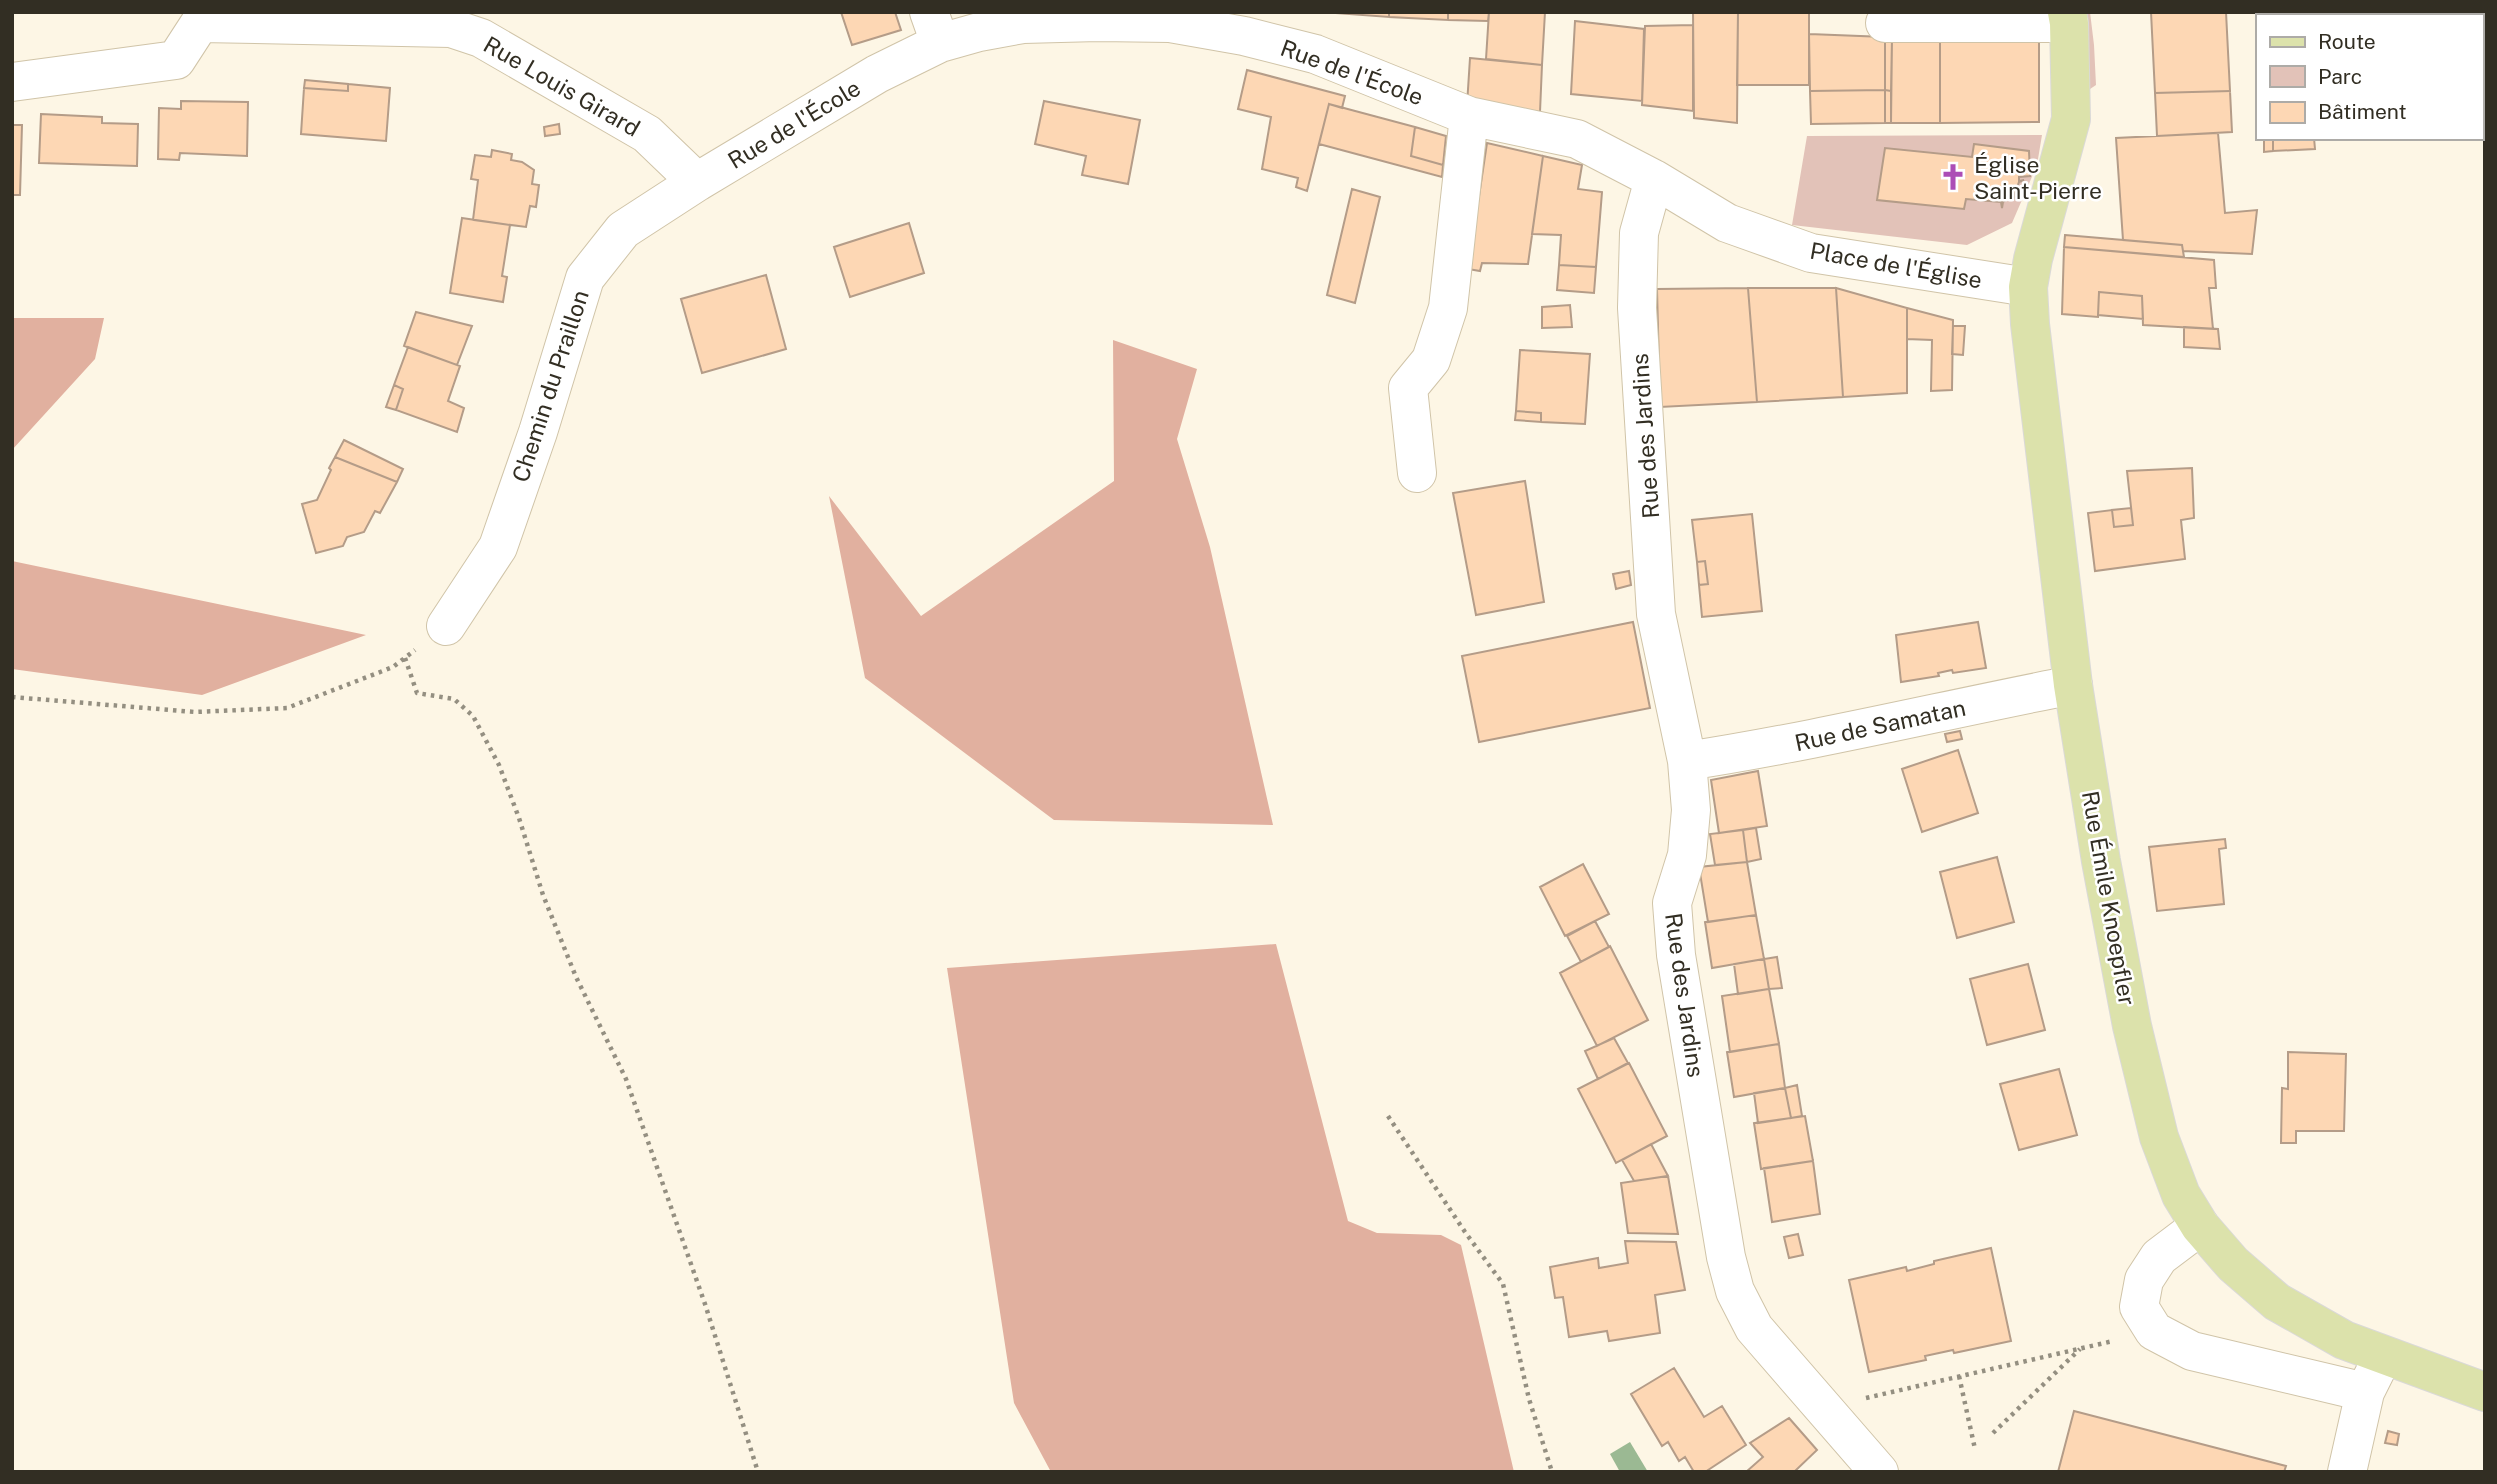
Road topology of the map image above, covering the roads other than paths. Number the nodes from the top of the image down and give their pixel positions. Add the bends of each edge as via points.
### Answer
1 (2068, 18) edge
2 (1885, 23) dead end
3 (934, 28) edge
4 (12, 82) edge
5 (1469, 116) junction
6 (1654, 179) junction
7 (697, 182) junction
8 (2028, 287) junction
9 (1417, 473) dead end
10 (446, 626) road end
11 (2073, 685) junction
12 (1687, 761) junction
13 (2200, 1226) junction
14 (2383, 1354) junction
15 (2365, 1392) junction
16 (2485, 1392) edge
17 (1879, 1472) edge
18 (2347, 1472) edge

1 - 2 street
1 - 8 main road, Rue Émile Knoepfler via 2071,119
3 - 5 street, Rue de l'École via 979,32 1023,24 1170,23 1315,54
3 - 7 street, Rue de l'École via 877,74
4 - 7 street, Rue Louis Girard via 176,60 200,23 451,28 481,37 647,134
5 - 6 street, Rue de l'École via 1577,139
5 - 9 street via 1448,308 1431,360 1408,388
6 - 8 street, Place de l'Église via 1727,223 1811,253
6 - 12 street, Rue des Jardins via 1639,233 1637,308 1656,614
7 - 10 street, Chemin du Praillon via 623,230 585,278 498,547
8 - 11 main road, Rue Émile Knoepfler
11 - 12 street, Rue de Samatan via 1778,747
11 - 13 main road, Rue Émile Knoepfler via 2132,1027 2164,1154
12 - 17 street, Rue des Jardins via 1691,810 1687,855 1672,903 1675,942 1735,1291 1754,1328
13 - 14 main road, Rue Émile Knoepfler via 2233,1264 2277,1302 2344,1340
13 - 15 street via 2159,1257 2144,1280 2139,1307 2154,1331 2192,1351
14 - 15 street
14 - 16 main road, Rue Émile Knoepfler
15 - 18 street

